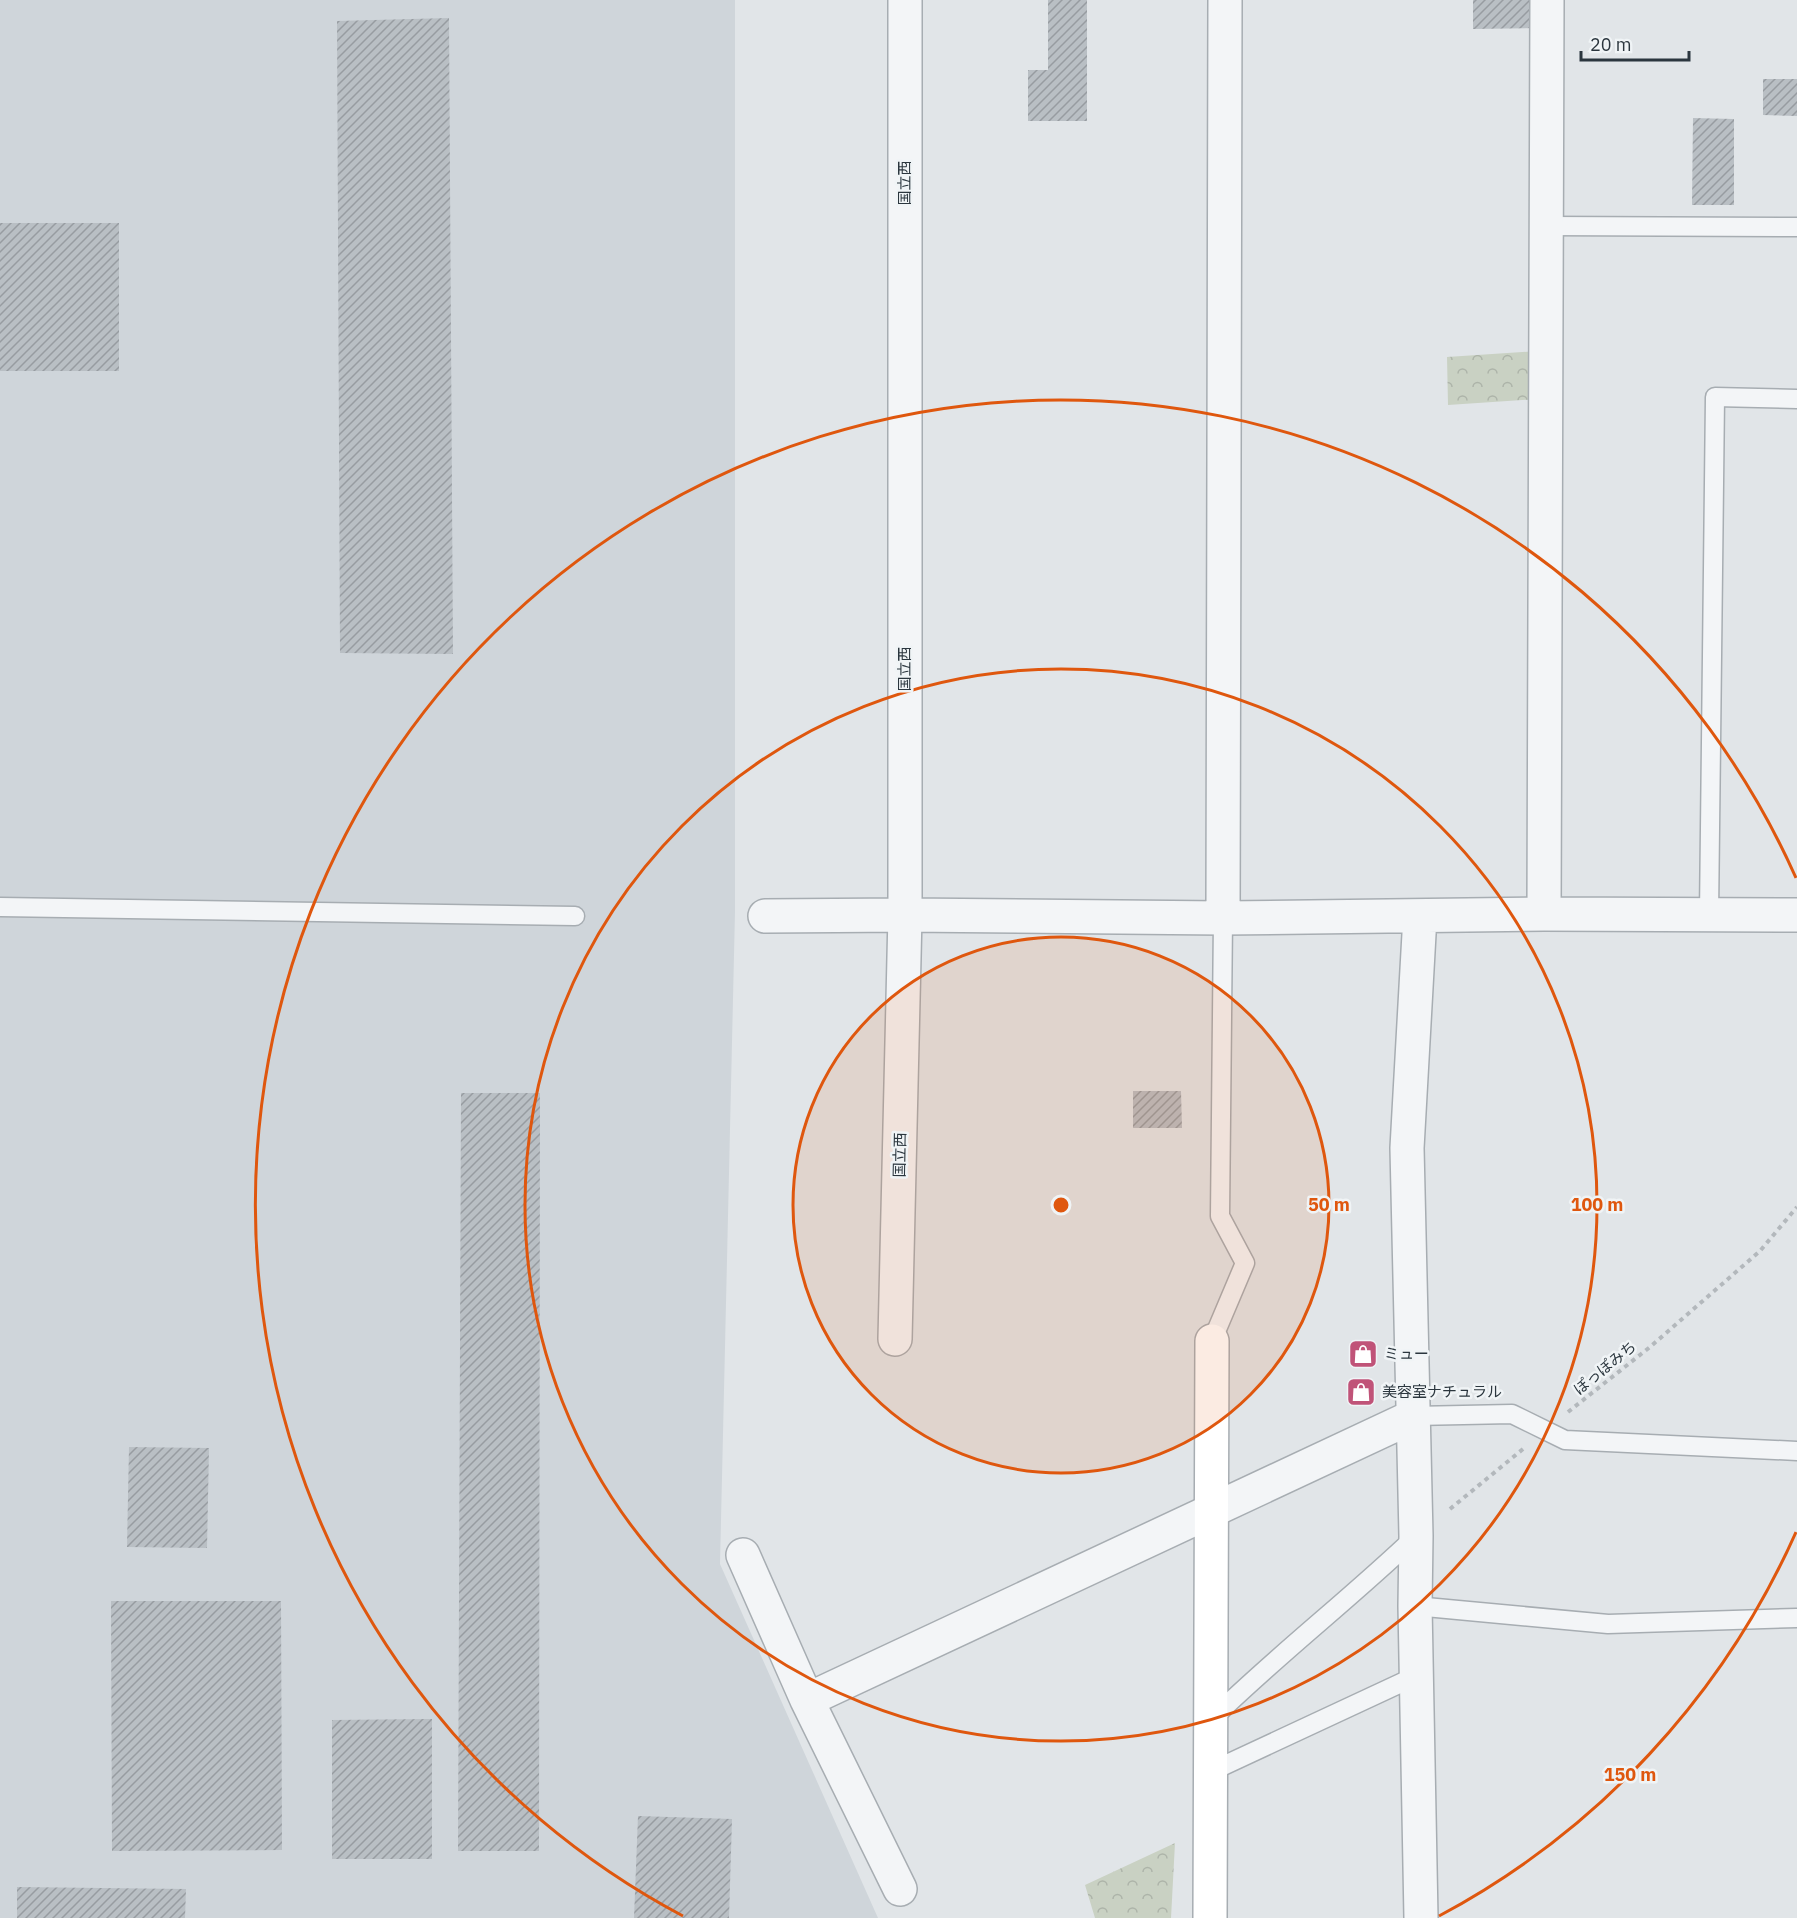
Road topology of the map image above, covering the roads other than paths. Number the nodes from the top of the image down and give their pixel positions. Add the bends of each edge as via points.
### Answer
1 (905, 0) edge
2 (1225, 0) edge
3 (1547, 0) edge
4 (1546, 226) junction
5 (1797, 227) edge
6 (1797, 399) edge
7 (0, 907) edge
8 (1544, 914) junction
9 (906, 915) junction
10 (1709, 915) junction
11 (1797, 915) edge
12 (575, 916) dead end
13 (765, 916) dead end
14 (1420, 916) junction
15 (1223, 918) junction
16 (895, 1339) dead end
17 (1212, 1341) joint
18 (1414, 1416) junction
19 (1797, 1451) edge
20 (1211, 1510) junction
21 (1416, 1536) junction
22 (743, 1555) dead end
23 (1415, 1606) junction
24 (1797, 1618) edge
25 (1416, 1676) junction
26 (807, 1700) junction
27 (1210, 1721) junction
28 (1210, 1772) junction
29 (900, 1889) dead end
30 (1210, 1918) edge
31 (1421, 1918) edge

1 - 9 street, 国立西
2 - 15 street
3 - 4 street
4 - 5 lane
4 - 8 street
6 - 10 lane via 1714,397
7 - 12 lane
8 - 10 street
8 - 14 street
9 - 13 street
9 - 15 street
9 - 16 street, 国立西
10 - 11 street
14 - 15 street
14 - 18 street via 1407,1148
15 - 17 lane via 1220,1216 1245,1263
17 - 20 street
18 - 19 lane via 1512,1414 1564,1440
18 - 20 street
18 - 21 street
20 - 26 street
20 - 27 street
21 - 23 street
21 - 27 lane
22 - 26 street
23 - 24 lane via 1608,1624
23 - 25 street
25 - 28 lane
25 - 31 street
26 - 29 street
27 - 28 street
28 - 30 street

